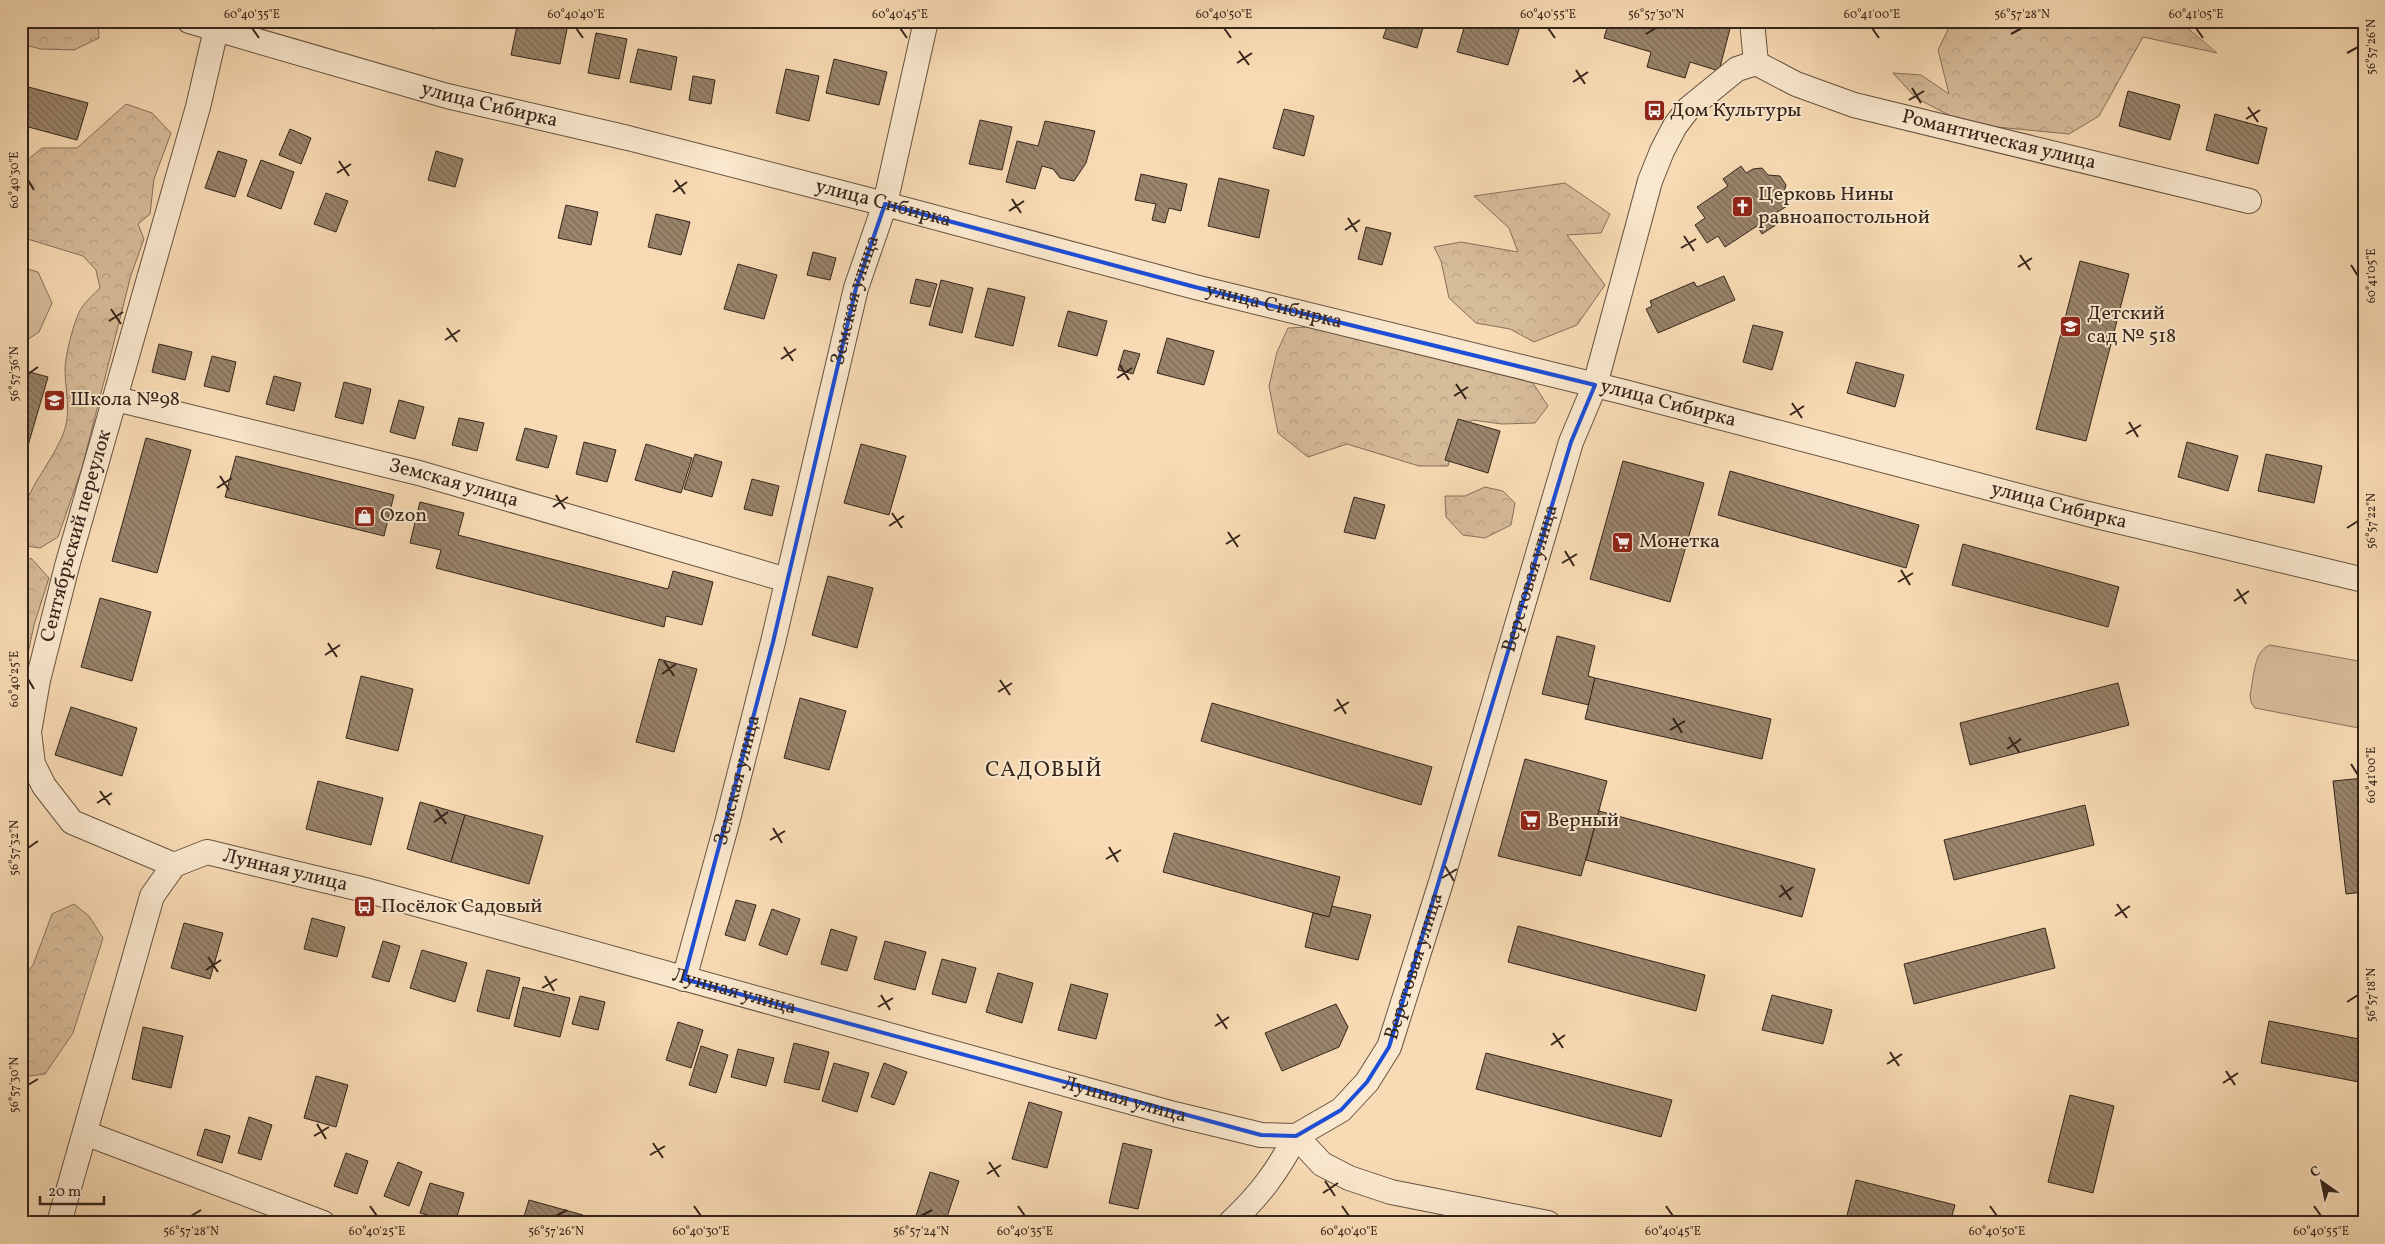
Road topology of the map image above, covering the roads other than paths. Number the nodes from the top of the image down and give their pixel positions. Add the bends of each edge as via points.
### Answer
1 (189, 21) edge
2 (926, 21) edge
3 (1752, 21) edge
4 (217, 25) edge
5 (1756, 63) junction
6 (2249, 201) dead end
7 (885, 204) junction
8 (1595, 385) junction
9 (116, 399) junction
10 (787, 580) junction
11 (2364, 580) edge
12 (174, 865) junction
13 (684, 978) junction
14 (84, 1134) junction
15 (1296, 1136) junction
16 (60, 1223) edge
17 (324, 1223) edge
18 (1230, 1223) edge
19 (1548, 1223) edge

1 - 4 street, улица Сибирка
2 - 7 street, Земская улица
3 - 5 street
4 - 7 street, улица Сибирка via 447,96 628,138
4 - 9 street, Сентябрьский переулок via 198,107
5 - 6 street, Романтическая улица via 1796,84 1854,105
5 - 8 street, Верстовая улица via 1737,69 1688,109 1662,152 1650,181
7 - 8 street, улица Сибирка via 1195,287
7 - 10 street, Земская улица via 856,288
8 - 11 street, улица Сибирка via 2084,513
8 - 15 street, Верстовая улица via 1571,442 1389,1047 1367,1082 1341,1110
9 - 10 street, Земская улица via 419,473
9 - 12 street, Сентябрьский переулок via 66,570 38,680 29,732 34,764 44,786 72,822
10 - 13 street, Земская улица via 727,823
12 - 13 street, Лунная улица via 207,852 375,893
12 - 14 street via 152,896
13 - 15 street, Лунная улица via 1174,1114 1261,1135
14 - 16 street
14 - 17 street
15 - 18 street via 1256,1200
15 - 19 street via 1322,1164 1349,1178 1391,1192

